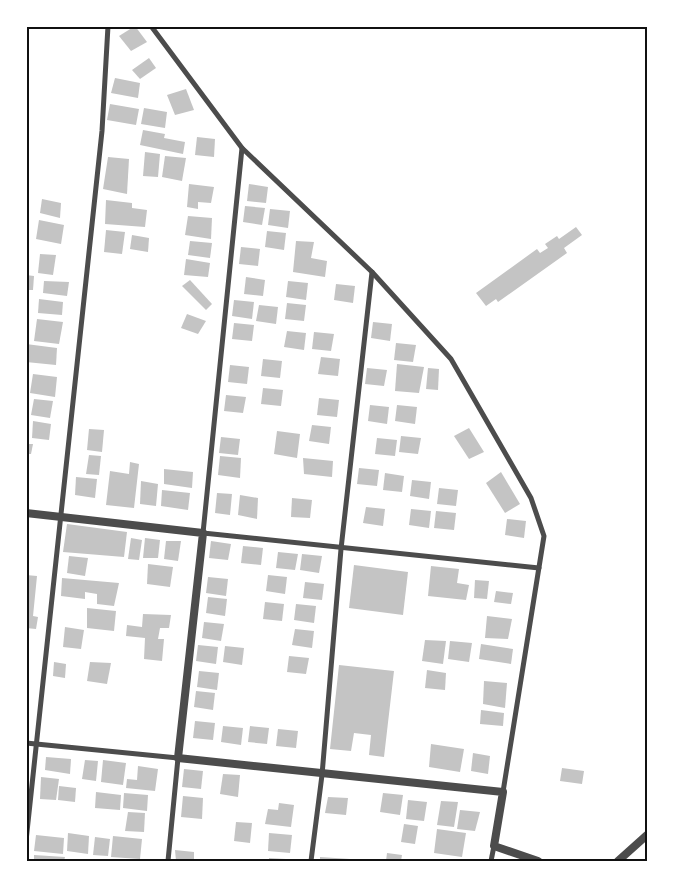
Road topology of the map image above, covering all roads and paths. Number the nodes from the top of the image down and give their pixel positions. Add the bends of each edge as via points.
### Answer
1 (108, 26) edge
2 (151, 26) edge
3 (242, 148) junction
4 (372, 272) junction
5 (26, 514) edge
6 (62, 517) junction
7 (203, 533) junction
8 (341, 549) junction
9 (539, 568) junction
10 (26, 743) edge
11 (37, 744) junction
12 (178, 758) junction
13 (322, 775) junction
14 (503, 792) junction
15 (647, 835) edge
16 (26, 841) edge
17 (494, 846) junction
18 (168, 861) edge
19 (311, 861) edge
20 (491, 861) edge
21 (538, 861) edge
22 (618, 861) edge

1 - 6 street via 102,131
2 - 3 street
3 - 4 street
3 - 7 street
4 - 8 street
4 - 9 street via 451,359 501,444 531,498 544,536
5 - 6 street
6 - 7 street
6 - 11 street
7 - 8 street
7 - 12 street
8 - 9 street
8 - 13 street
9 - 14 street
10 - 11 street
11 - 12 street
11 - 16 street
12 - 13 street
12 - 18 street
13 - 14 street
13 - 19 street
14 - 17 street
15 - 22 street
17 - 20 street
17 - 21 street

